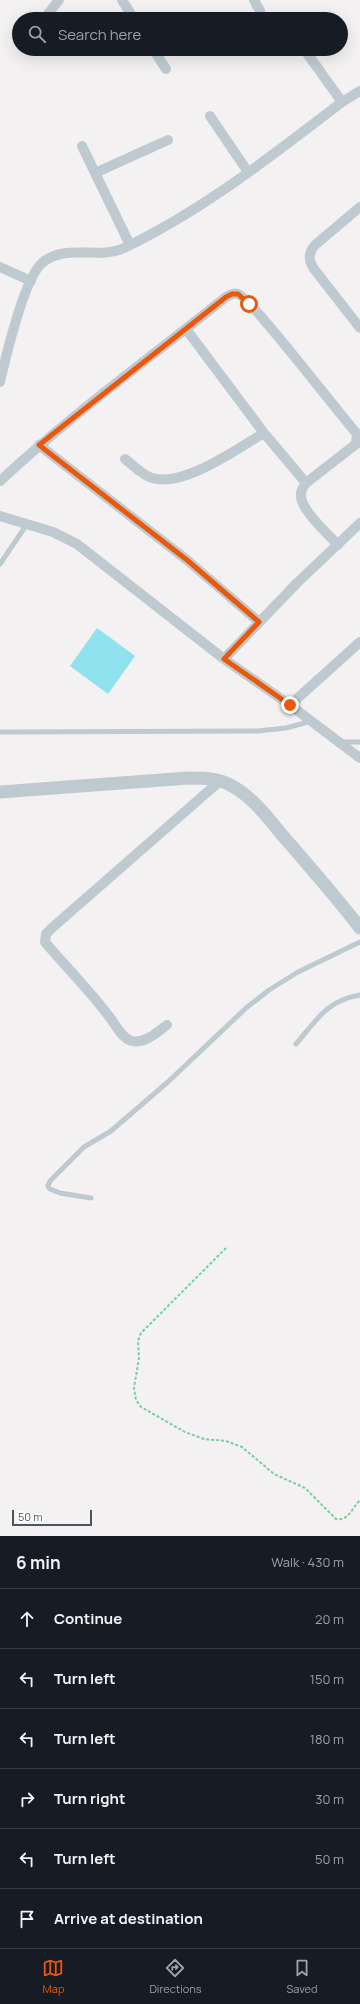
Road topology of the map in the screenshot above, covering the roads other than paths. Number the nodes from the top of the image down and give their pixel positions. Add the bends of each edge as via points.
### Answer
1 (59, 0) edge
2 (122, 0) edge
3 (254, 0) edge
4 (260, 11) dead end
5 (50, 12) edge
6 (130, 12) edge
7 (158, 56) edge
8 (309, 56) edge
9 (166, 69) dead end
10 (360, 91) edge
11 (342, 102) junction
12 (210, 116) dead end
13 (168, 140) dead end
14 (82, 146) dead end
15 (248, 172) junction
16 (95, 173) junction
17 (360, 206) edge
18 (130, 245) junction
19 (0, 267) edge
20 (31, 281) junction
21 (360, 328) edge
22 (186, 330) junction
23 (0, 382) edge
24 (264, 433) junction
25 (39, 445) junction
26 (125, 458) dead end
27 (0, 481) edge
28 (306, 483) junction
29 (0, 516) edge
30 (360, 523) edge
31 (27, 524) junction
32 (338, 545) junction
33 (0, 564) edge
34 (259, 622) junction
35 (360, 642) edge
36 (224, 659) junction
37 (290, 705) junction
38 (312, 721) junction
39 (0, 732) edge
40 (338, 741) junction
41 (360, 742) edge
42 (360, 758) edge
43 (220, 781) junction
44 (0, 792) edge
45 (360, 928) edge
46 (360, 942) edge
47 (360, 995) edge
48 (167, 1025) dead end
49 (296, 1044) dead end
50 (92, 1198) dead end

1 - 5 street
2 - 6 street
3 - 4 street
7 - 9 street
8 - 11 street
10 - 11 street
11 - 15 street
12 - 15 street
13 - 16 street
14 - 16 street
15 - 18 street via 200,206
16 - 18 street
17 - 21 street via 310,250 309,258 314,269
18 - 20 street via 110,251 61,254 42,264
19 - 20 street
20 - 23 street via 19,312
22 - 24 street
22 - 25 street via 149,356
22 - 28 street via 226,297 238,294 357,434 356,444
24 - 26 street via 202,470 183,476 154,478 146,475
24 - 28 street
25 - 27 street
25 - 34 street via 187,560
28 - 32 street via 301,490 305,506
29 - 31 street
30 - 32 street
31 - 33 lane
31 - 36 street via 54,532 77,544
32 - 34 street
34 - 36 street
35 - 37 street
36 - 37 street
37 - 38 street
38 - 39 lane via 258,732
38 - 40 street
40 - 41 lane
40 - 42 street
43 - 44 street via 188,778
43 - 45 street via 245,794 266,816
43 - 48 street via 46,934 46,942 97,1000 122,1035 131,1041 139,1041
46 - 50 lane via 298,972 269,990 246,1008 169,1081 111,1131 84,1147 50,1180 48,1186 54,1191
47 - 49 lane via 344,998 327,1009

